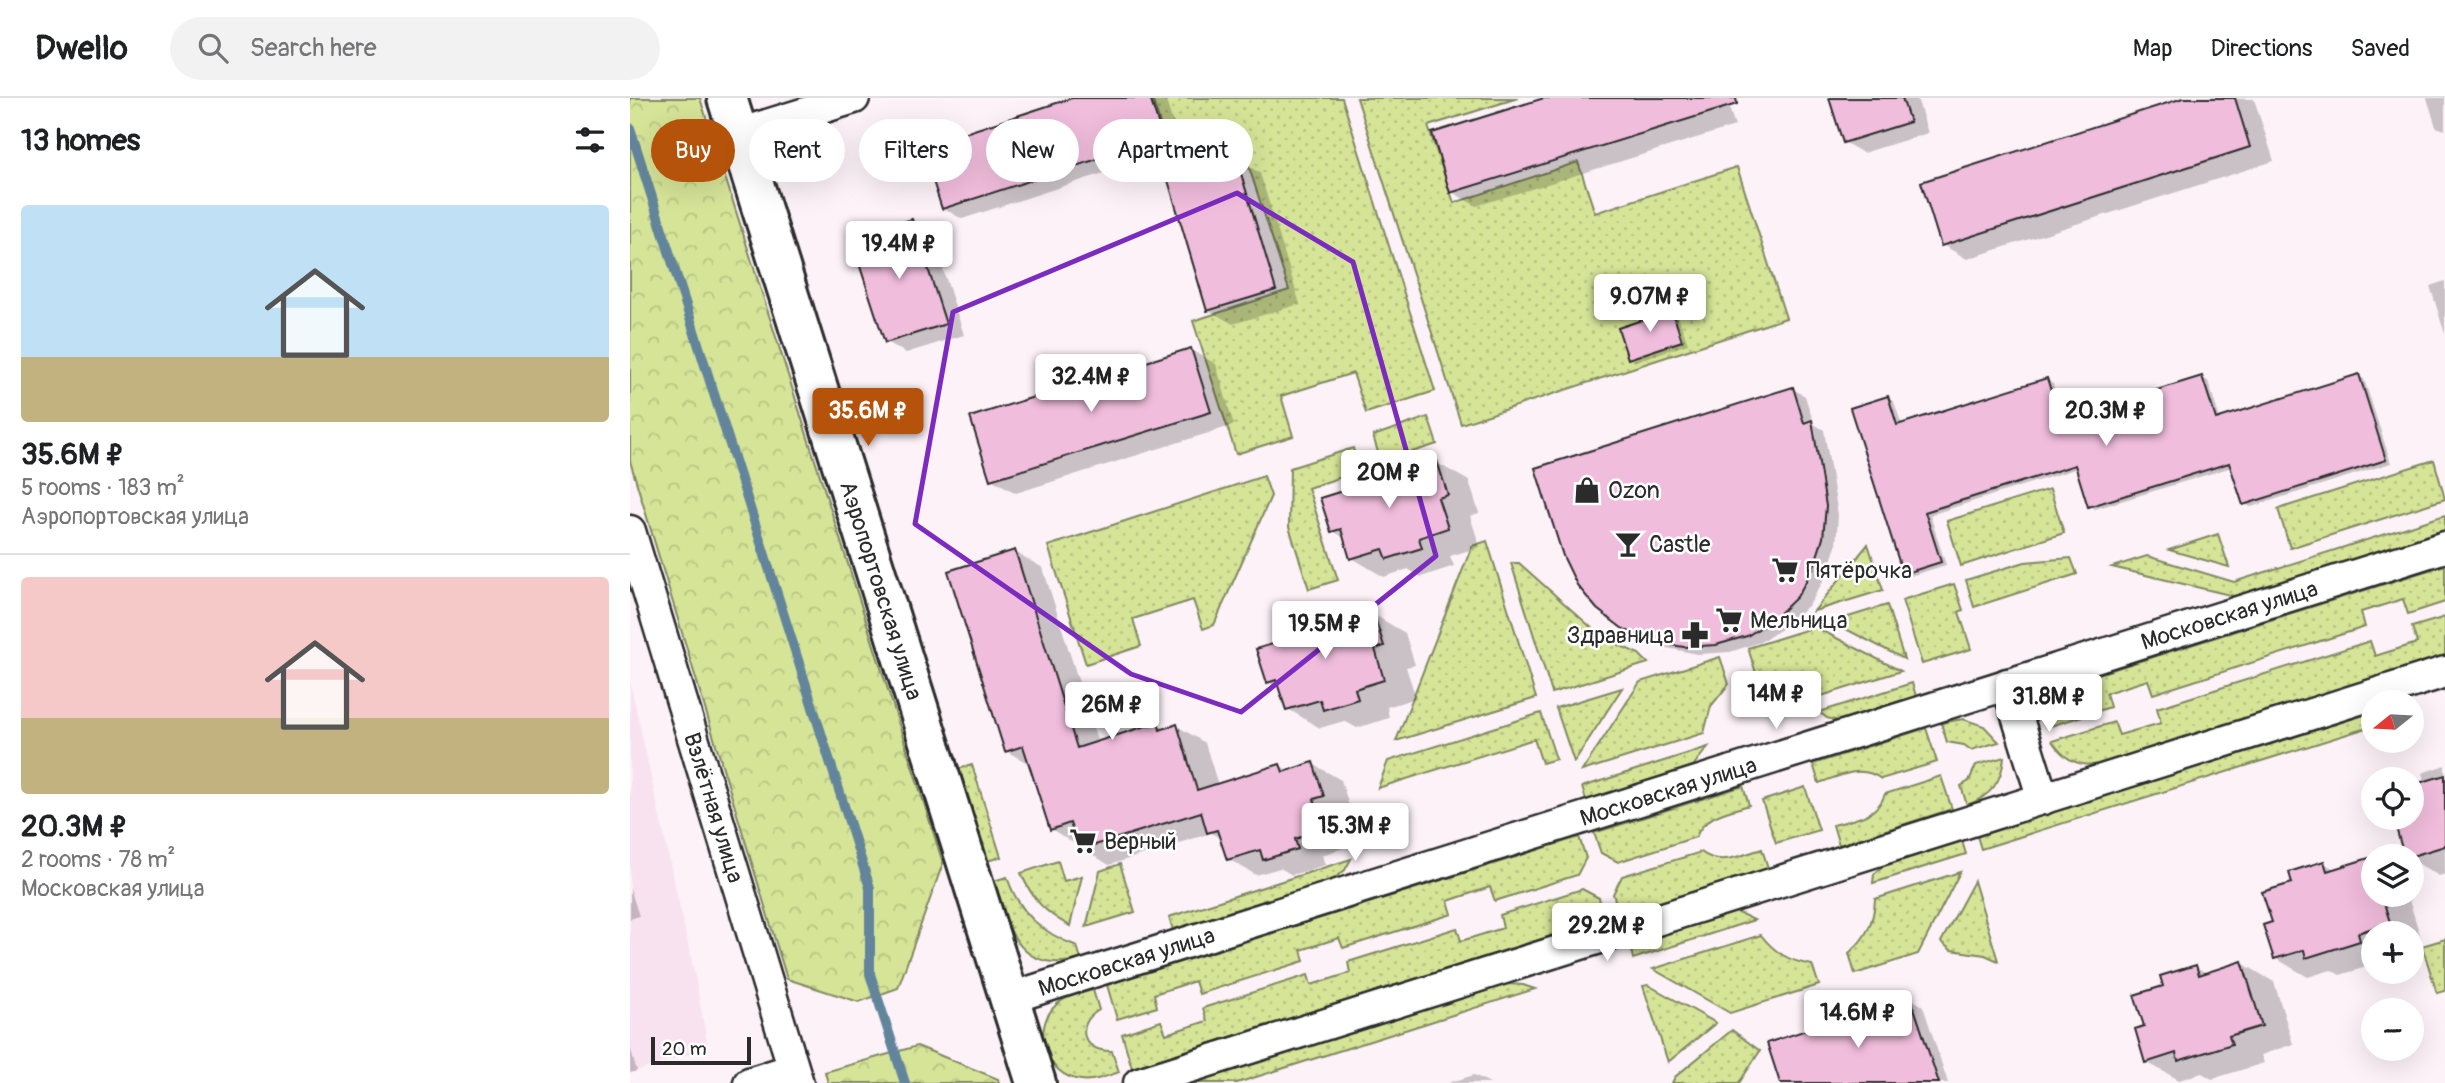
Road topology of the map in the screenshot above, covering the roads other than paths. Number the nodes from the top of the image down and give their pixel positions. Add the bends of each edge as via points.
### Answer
1 (727, 98) edge
2 (854, 98) edge
3 (738, 134) junction
4 (630, 531) edge
5 (2445, 547) edge
6 (2445, 673) edge
7 (2007, 684) junction
8 (2043, 799) junction
9 (1010, 998) junction
10 (796, 1076) edge
11 (749, 1083) edge
12 (1036, 1083) edge
13 (1139, 1083) edge

1 - 3 street, Аэропортовская улица
2 - 3 street
3 - 9 street, Аэропортовская улица
4 - 10 street, Взлётная улица
5 - 7 street, Московская улица
6 - 8 street
7 - 8 street
7 - 9 street, Московская улица
8 - 13 street
9 - 12 street, Аэропортовская улица
10 - 11 street

